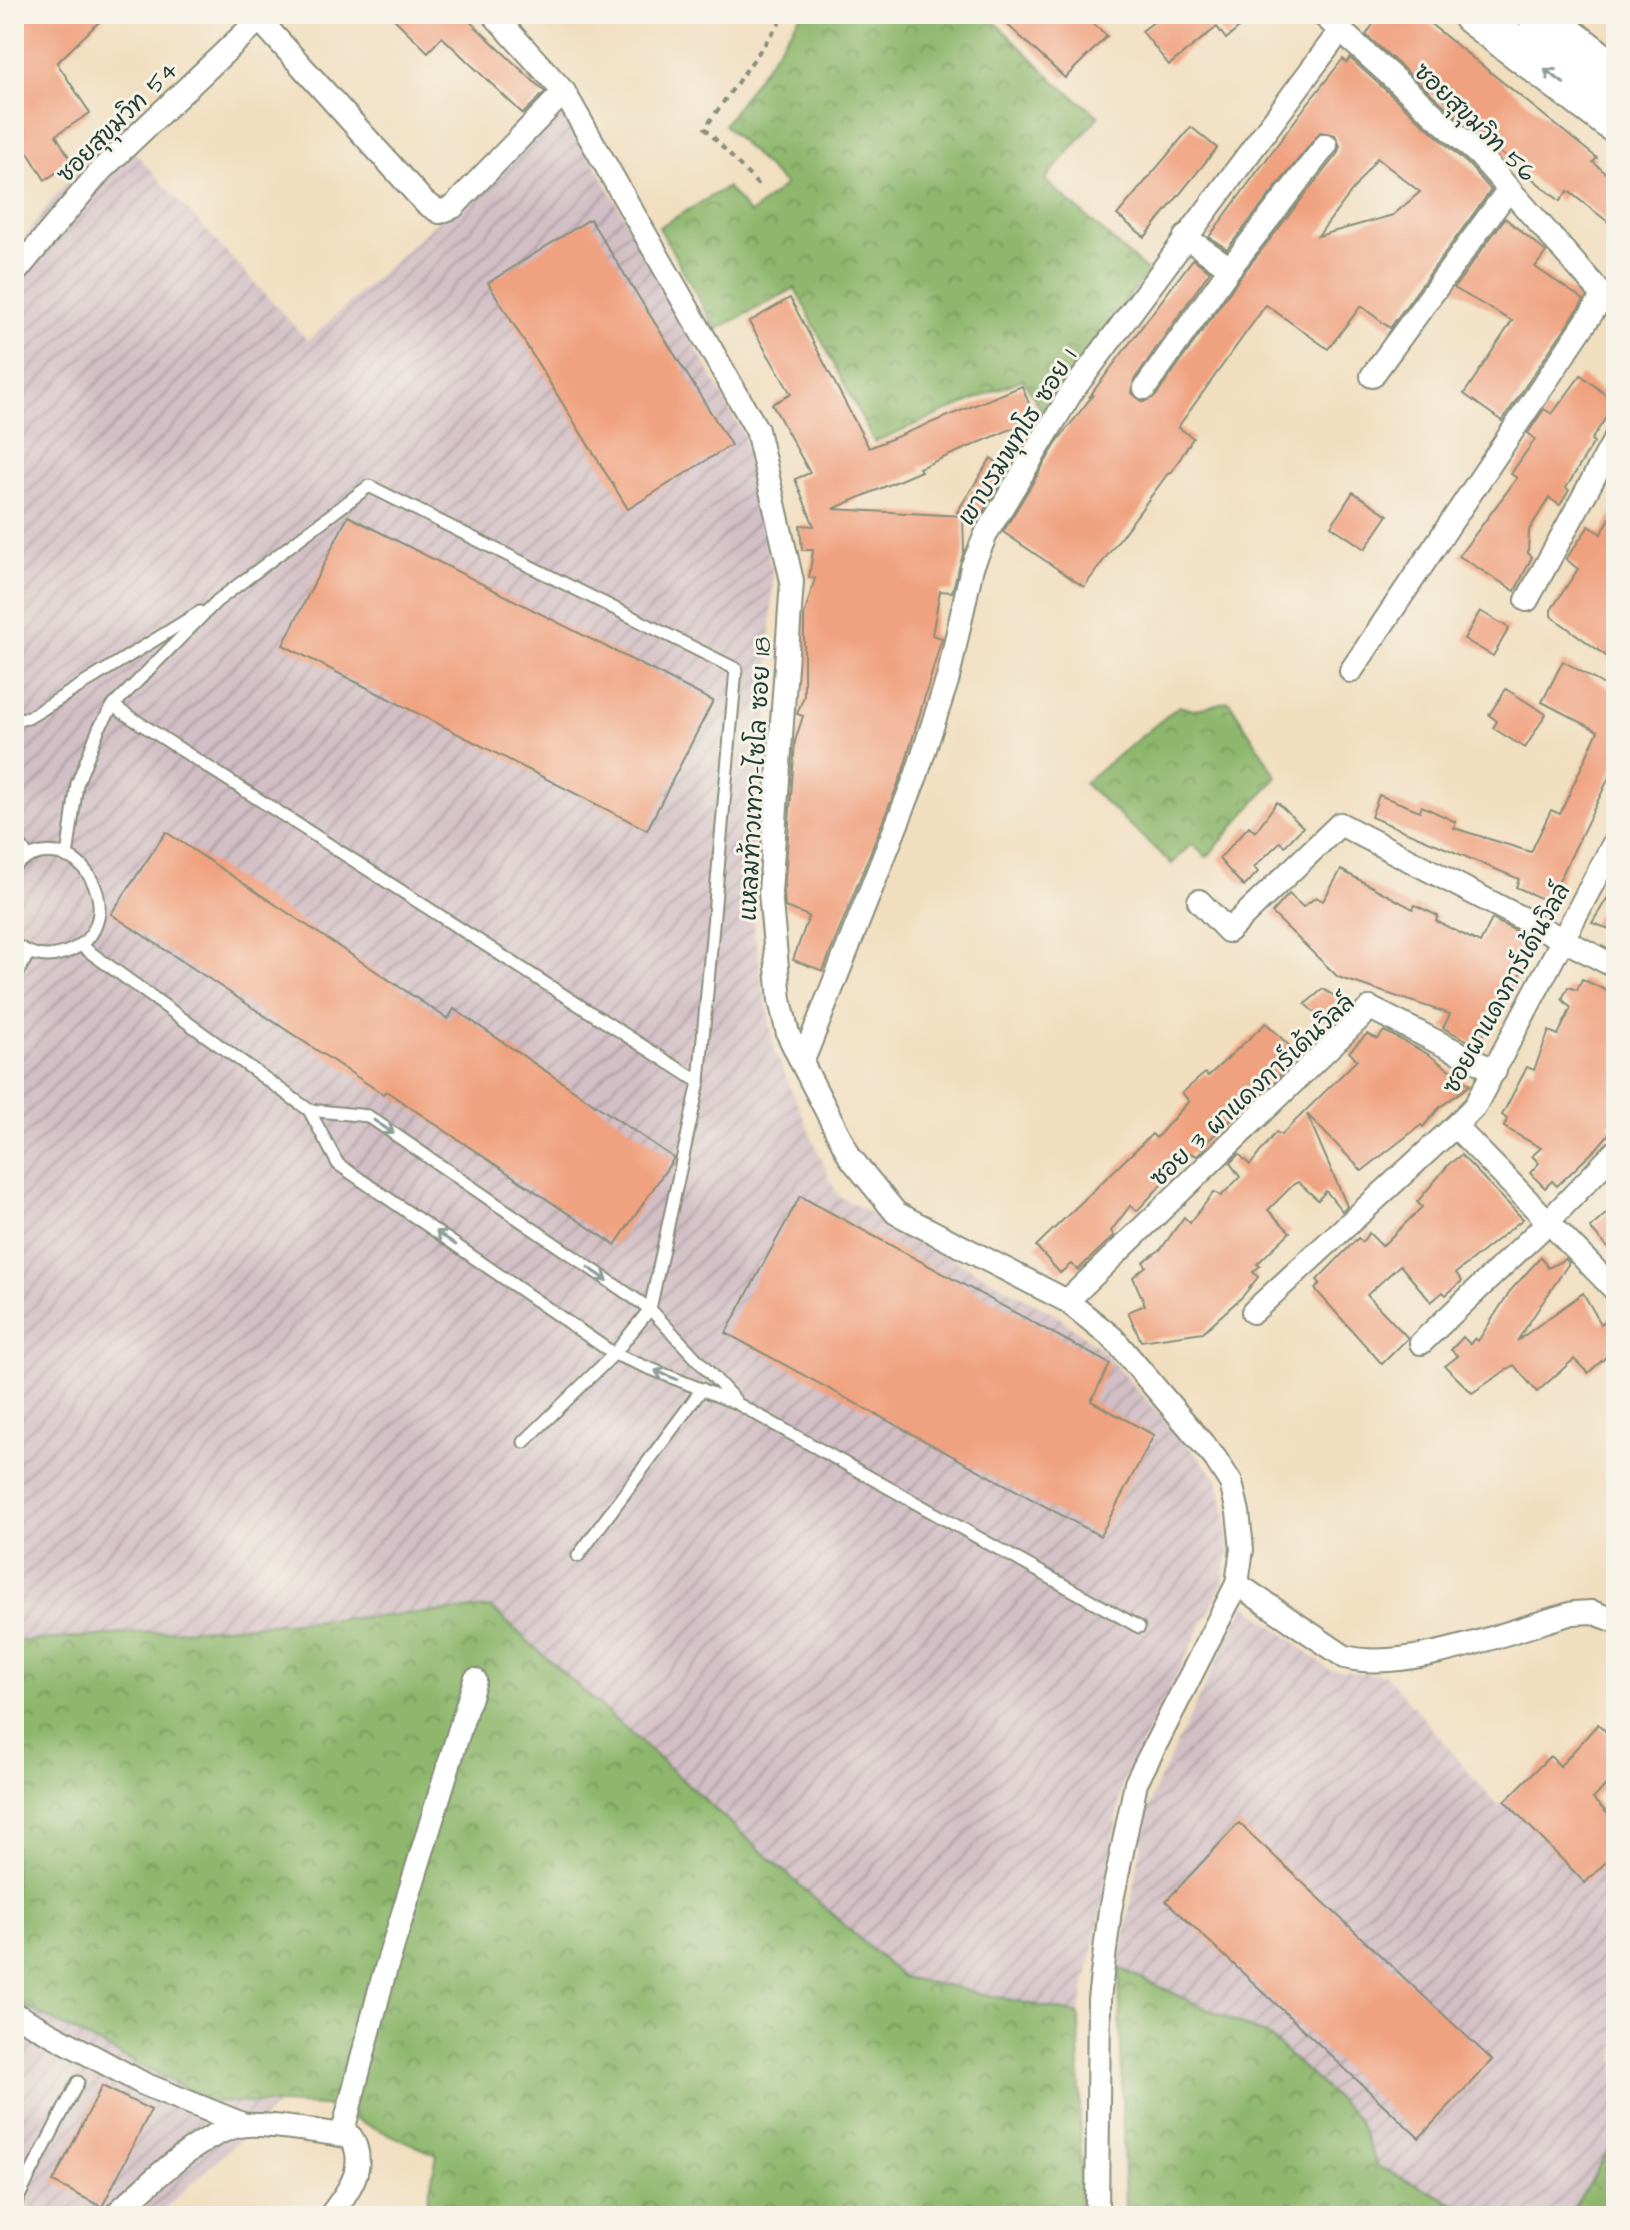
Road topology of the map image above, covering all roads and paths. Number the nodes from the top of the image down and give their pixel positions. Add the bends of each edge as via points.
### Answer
1 (493, 14) edge
2 (786, 14) edge
3 (1322, 14) edge
4 (1472, 14) edge
5 (1537, 14) edge
6 (263, 17) edge
7 (1340, 31) junction
8 (1616, 75) edge
9 (564, 92) junction
10 (1616, 123) edge
11 (1326, 145) dead end
12 (758, 185) dead end
13 (1509, 189) junction
14 (1185, 237) junction
15 (1230, 268) junction
16 (14, 274) edge
17 (1609, 304) edge
18 (1372, 376) dead end
19 (1145, 388) dead end
20 (1616, 437) edge
21 (1527, 600) dead end
22 (217, 601) junction
23 (1351, 671) dead end
24 (113, 706) junction
25 (14, 719) edge
26 (14, 835) edge
27 (1616, 839) edge
28 (28, 857) junction
29 (67, 857) junction
30 (14, 866) edge
31 (1199, 901) dead end
32 (1564, 939) junction
33 (14, 943) edge
34 (80, 945) junction
35 (29, 953) junction
36 (1616, 967) edge
37 (14, 979) edge
38 (802, 1063) junction
39 (1495, 1071) junction
40 (699, 1082) junction
41 (309, 1110) junction
42 (1455, 1126) junction
43 (1616, 1151) edge
44 (1549, 1220) junction
45 (1616, 1291) edge
46 (1067, 1301) junction
47 (650, 1309) junction
48 (1253, 1312) dead end
49 (1421, 1343) dead end
50 (614, 1354) junction
51 (702, 1389) junction
52 (738, 1404) junction
53 (524, 1442) dead end
54 (578, 1556) dead end
55 (1237, 1584) junction
56 (1616, 1621) edge
57 (1139, 1627) dead end
58 (475, 1680) dead end
59 (14, 2014) edge
60 (78, 2082) dead end
61 (245, 2125) junction
62 (342, 2135) junction
63 (14, 2206) edge
64 (114, 2216) edge
65 (330, 2216) edge
66 (1097, 2216) edge

1 - 9 street, แหลมท้าวเทวา-ไซโล ซอย 18
2 - 12 path via 705,128
3 - 7 street, ซอยสุขุมวิท 56
10 -> 4 highway
5 - 8 highway
6 - 9 street via 425,203 440,212 453,207
6 - 16 street, ซอยสุขุมวิท 54 via 102,169
7 - 13 street, ซอยสุขุมวิท 56 via 1479,155
7 - 14 street, เขาบรมพุทโธ ซอย 1
9 - 38 street, แหลมท้าวเทวา-ไซโล ซอย 18 via 757,430 777,504 792,581 770,892 780,1000
11 - 15 street
13 - 17 street, ซอยสุขุมวิท 56
13 - 18 street
14 - 15 street
14 - 38 street, เขาบรมพุทโธ ซอย 1 via 1071,393 987,532 972,567 948,678 916,776
15 - 19 street
17 - 23 street
20 - 21 street
22 - 24 lane
22 - 25 lane via 28,718
22 - 40 lane via 369,486 736,669
24 - 29 lane via 77,784
24 - 40 lane
26 - 28 lane
27 - 32 street, ซอยผาแดงการ์เด้นวิลล์
28 - 29 lane
28 - 30 lane
29 - 34 lane via 88,873 99,897 96,924
31 - 32 street via 1228,931 1340,824
32 - 36 street
32 - 39 street, ซอยผาแดงการ์เด้นวิลล์
33 - 35 lane
34 - 35 lane via 55,956
34 - 41 lane
35 - 37 lane
38 - 46 street, แหลมท้าวเทวา-ไซโล ซอย 18 via 850,1157 896,1213
39 - 42 street, ซอยผาแดงการ์เด้นวิลล์ via 1475,1106
39 - 46 street, ซอย 3 ผาแดงการ์เด้นวิลล์ via 1370,1008
40 - 47 lane
41 -> 47 lane via 368,1116
50 -> 41 lane via 338,1164
42 - 44 street, ซอยผาแดงการ์เด้นวิลล์
42 - 48 street
43 - 44 street
44 - 45 street, ซอยผาแดงการ์เด้นวิลล์
44 - 49 street
46 - 55 street, แหลมท้าวเทวา-ไซโล ซอย 18 via 1113,1338 1231,1483 1242,1549
47 - 50 lane
47 - 52 lane
51 -> 50 lane
50 - 53 lane
51 - 52 lane
51 - 54 lane
52 - 57 lane
55 - 56 street via 1338,1653 1359,1661 1404,1660 1573,1613 1592,1612
55 - 66 street, แหลมท้าวเทวา-ไซโล ซอย 18 via 1136,1783 1129,1813 1099,1999
58 - 62 street via 383,1978
59 - 61 street via 144,2084
60 - 63 lane
61 - 62 street
61 - 64 street via 217,2134 162,2170
62 - 65 street via 354,2141 357,2169 352,2188

